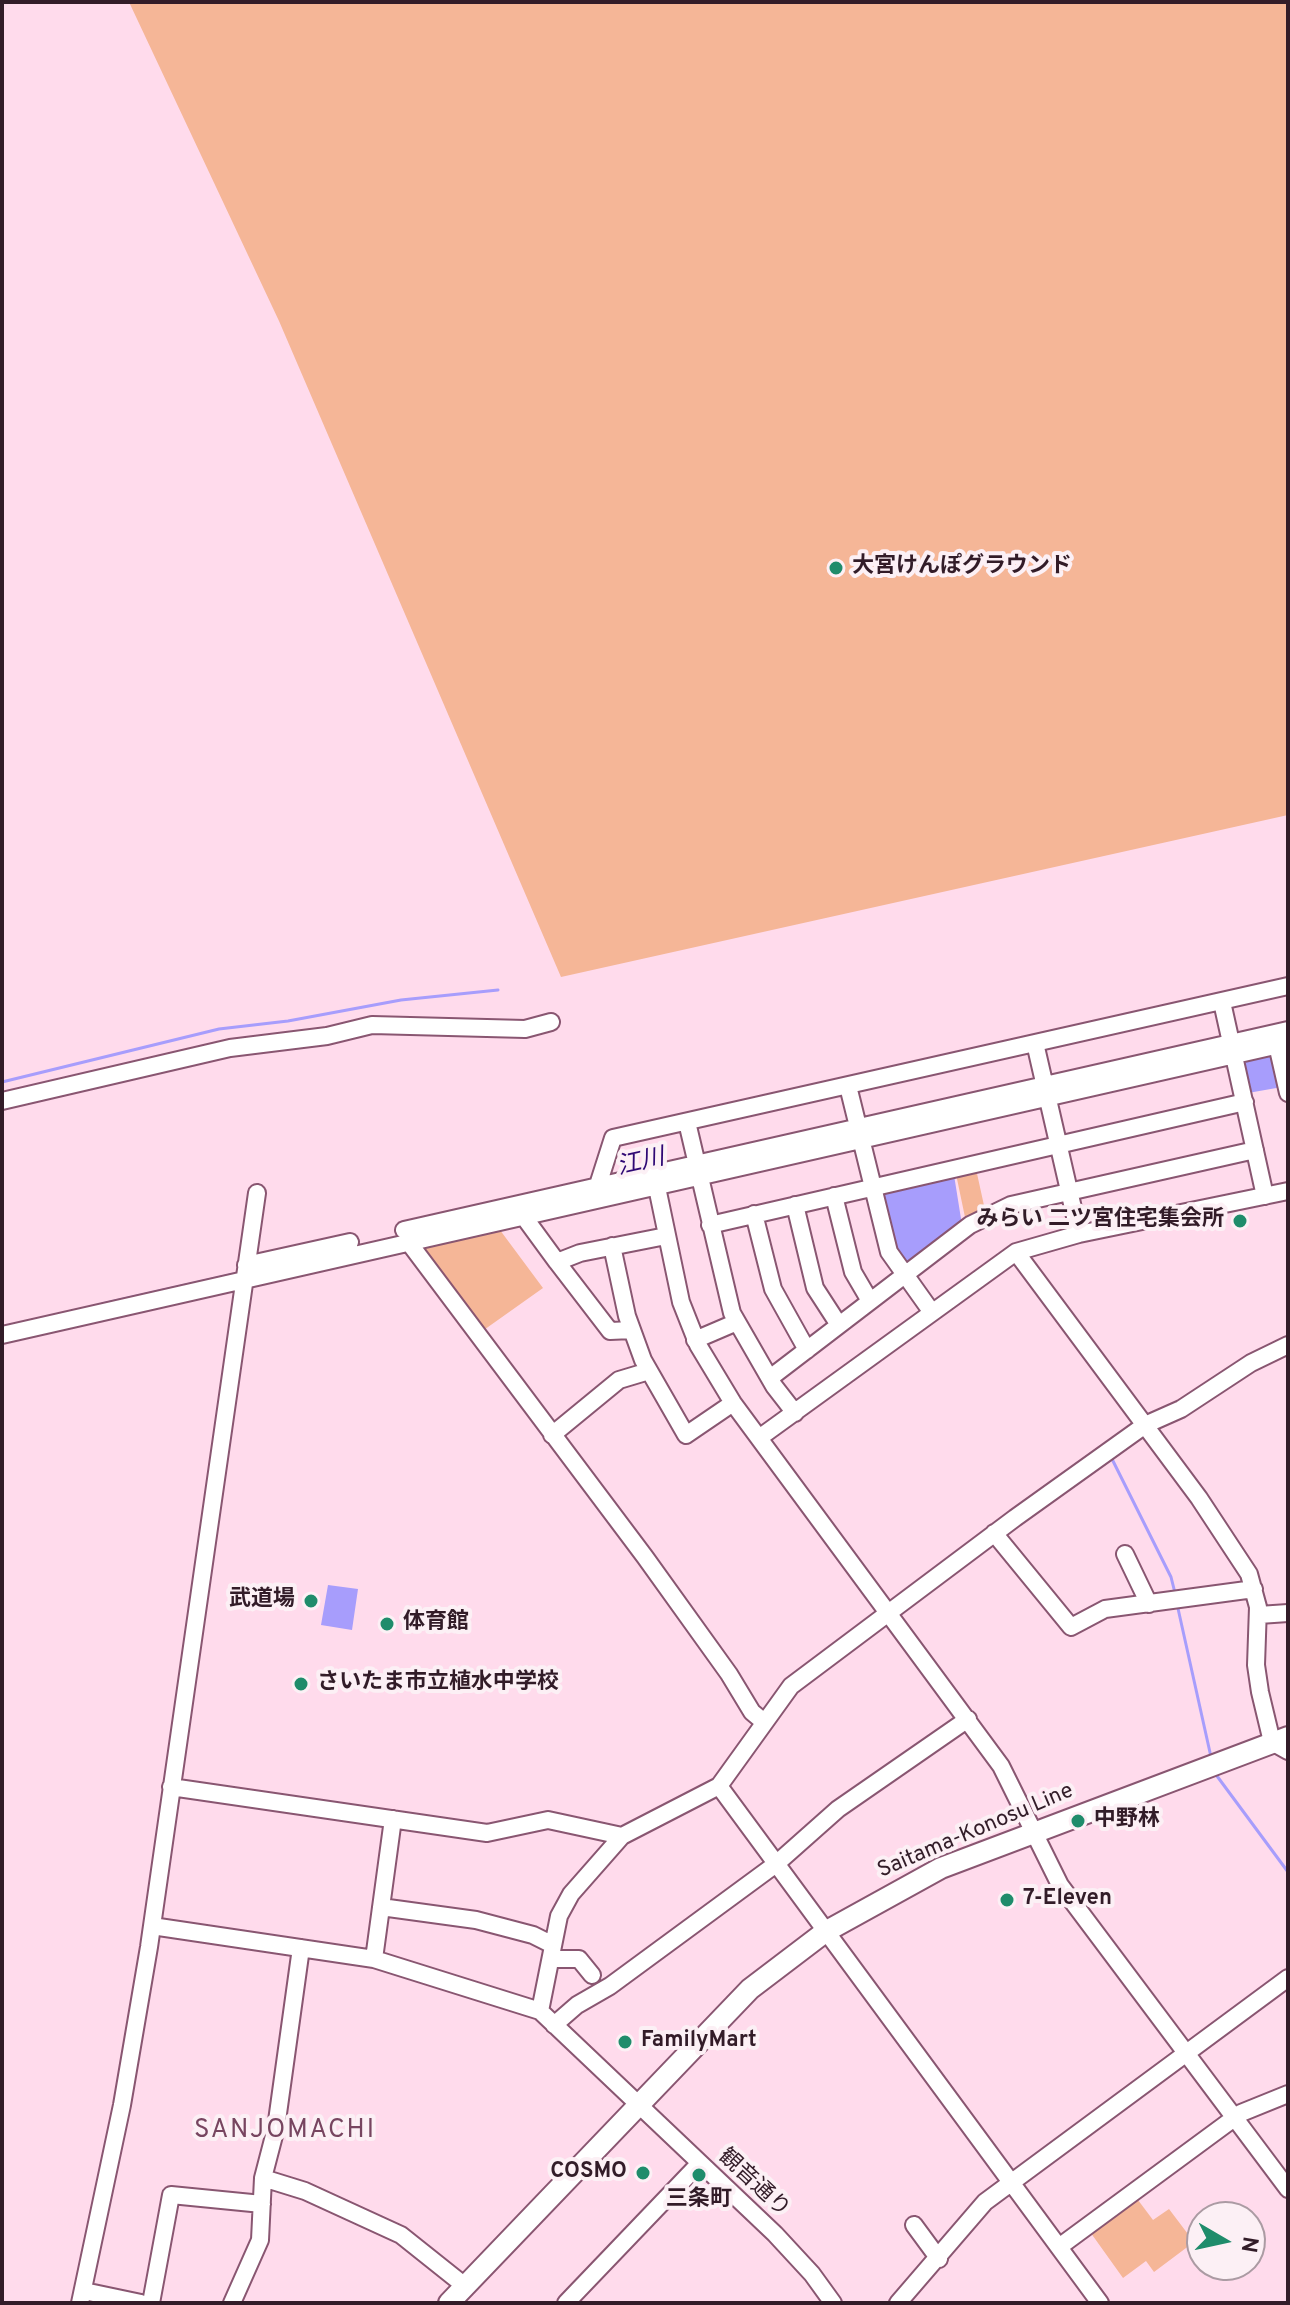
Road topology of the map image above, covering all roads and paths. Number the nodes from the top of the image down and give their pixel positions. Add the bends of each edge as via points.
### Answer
1 (1288, 986) edge
2 (1222, 1002) junction
3 (551, 1022) dead end
4 (1280, 1038) edge
5 (1035, 1043) junction
6 (1233, 1049) junction
7 (848, 1086) junction
8 (1046, 1091) junction
9 (1288, 1093) edge
10 (2, 1101) edge
11 (1245, 1102) junction
12 (687, 1122) junction
13 (859, 1133) junction
14 (1059, 1145) junction
15 (1255, 1150) junction
16 (697, 1170) junction
17 (655, 1179) junction
18 (598, 1185) junction
19 (873, 1187) junction
20 (1288, 1191) edge
21 (1070, 1192) junction
22 (257, 1193) dead end
23 (834, 1196) junction
24 (1265, 1196) junction
25 (795, 1205) junction
26 (523, 1209) junction
27 (754, 1214) junction
28 (710, 1225) junction
29 (1079, 1234) junction
30 (666, 1236) junction
31 (407, 1240) junction
32 (612, 1246) junction
33 (1016, 1252) junction
34 (557, 1262) junction
35 (245, 1272) junction
36 (905, 1274) junction
37 (870, 1301) junction
38 (931, 1311) junction
39 (737, 1322) junction
40 (839, 1325) junction
41 (632, 1330) junction
42 (2, 1335) edge
43 (695, 1340) junction
44 (1288, 1345) edge
45 (807, 1350) junction
46 (649, 1371) junction
47 (770, 1378) junction
48 (733, 1403) junction
49 (795, 1413) junction
50 (1145, 1425) junction
51 (552, 1435) junction
52 (759, 1438) junction
53 (994, 1533) junction
54 (1125, 1554) dead end
55 (1254, 1589) junction
56 (1149, 1604) junction
57 (886, 1613) junction
58 (1288, 1613) edge
59 (1259, 1615) junction
60 (968, 1719) junction
61 (764, 1722) junction
62 (1283, 1743) edge
63 (719, 1786) junction
64 (171, 1787) junction
65 (393, 1819) junction
66 (1035, 1830) junction
67 (622, 1836) junction
68 (776, 1864) junction
69 (381, 1907) junction
70 (152, 1926) junction
71 (825, 1932) junction
72 (301, 1948) junction
73 (552, 1952) junction
74 (374, 1959) junction
75 (592, 1975) dead end
76 (1288, 1978) edge
77 (540, 2011) junction
78 (554, 2025) junction
79 (1186, 2053) junction
80 (1288, 2094) edge
81 (637, 2105) junction
82 (1235, 2118) junction
83 (699, 2164) junction
84 (263, 2178) junction
85 (1010, 2182) junction
86 (1288, 2189) edge
87 (262, 2204) junction
88 (914, 2225) dead end
89 (1059, 2247) junction
90 (939, 2259) junction
91 (465, 2286) junction
92 (82, 2297) edge
93 (141, 2303) edge
94 (151, 2303) edge
95 (232, 2303) edge
96 (449, 2303) edge
97 (566, 2303) edge
98 (833, 2303) edge
99 (898, 2303) edge
100 (1100, 2303) edge

1 - 2 street
2 - 5 street
2 - 6 street
3 - 10 street via 525,1029 372,1025 230,1048
4 - 6 street
4 - 9 street
5 - 7 street
5 - 8 street
6 - 8 street
6 - 11 street
7 - 12 street
7 - 13 street
8 - 13 street
8 - 14 street
11 - 14 street
11 - 15 street
12 - 16 street
12 - 18 street via 613,1138
13 - 16 street
13 - 19 street
14 - 19 street
14 - 21 street
15 - 21 street
15 - 24 street
16 - 17 street
16 - 28 street
17 - 18 street
17 - 26 street
17 - 30 street
18 - 26 street
19 - 23 street
19 - 36 street via 889,1252
20 - 24 street
21 - 29 street
21 - 36 street via 1011,1205 970,1225
22 - 35 street
23 - 25 street
23 - 37 street via 853,1272
24 - 29 street
25 - 27 street
25 - 40 street via 815,1288
26 - 31 street
26 - 34 street
26 - 35 street
27 - 28 street
27 - 45 street via 773,1289
28 - 39 street
29 - 33 street
30 - 32 street
30 - 43 street
31 - 35 street
31 - 51 street
32 - 34 street
32 - 41 street
33 - 38 street
33 - 50 street
34 - 41 street via 610,1331
35 - 42 street
35 - 64 street
36 - 37 street
36 - 38 street
37 - 40 street
38 - 49 street
39 - 43 street
39 - 47 street
40 - 45 street
41 - 46 street
43 - 48 street
44 - 50 street
45 - 47 street
46 - 48 street via 686,1435
46 - 51 street via 619,1380
47 - 49 street
48 - 52 street
49 - 52 street
50 - 53 street
50 - 55 street via 1199,1498
51 - 61 street
52 - 57 street
53 - 56 street via 1071,1627 1105,1609
53 - 57 street
54 - 56 street
55 - 56 street
55 - 59 street
57 - 60 street
57 - 61 street via 791,1686
58 - 59 street
59 - 62 street via 1256,1665
60 - 66 street
60 - 68 street via 838,1809
61 - 63 street
62 - 66 main road, Saitama-Konosu Line
63 - 67 street
63 - 68 street
64 - 65 street
64 - 70 street
65 - 67 street via 487,1833 548,1820
65 - 69 street
66 - 71 main road, Saitama-Konosu Line via 912,1881
66 - 79 street via 1060,1885
67 - 73 street via 571,1894 559,1916
68 - 71 street
68 - 78 street
69 - 73 street via 476,1920 533,1935
69 - 74 street
70 - 72 street
70 - 92 street
71 - 81 main road, Saitama-Konosu Line via 750,1989
71 - 85 street
72 - 74 street
72 - 84 street via 276,2128
73 - 75 street via 579,1959
73 - 77 street
74 - 77 street
76 - 79 street
77 - 78 street, 観音通り
78 - 81 street, 観音通り
79 - 82 street
79 - 85 street
80 - 82 street
81 - 83 street, 観音通り
81 - 91 main road, Saitama-Konosu Line
82 - 86 street
82 - 89 street
83 - 97 street
83 - 98 street, 観音通り via 793,2252
84 - 87 street
84 - 91 street via 305,2191 401,2235
85 - 89 street
85 - 90 street via 985,2202
87 - 94 street via 171,2195
87 - 95 street via 260,2240
88 - 90 street
89 - 100 street
90 - 99 street
91 - 96 main road, Saitama-Konosu Line
92 - 93 street

